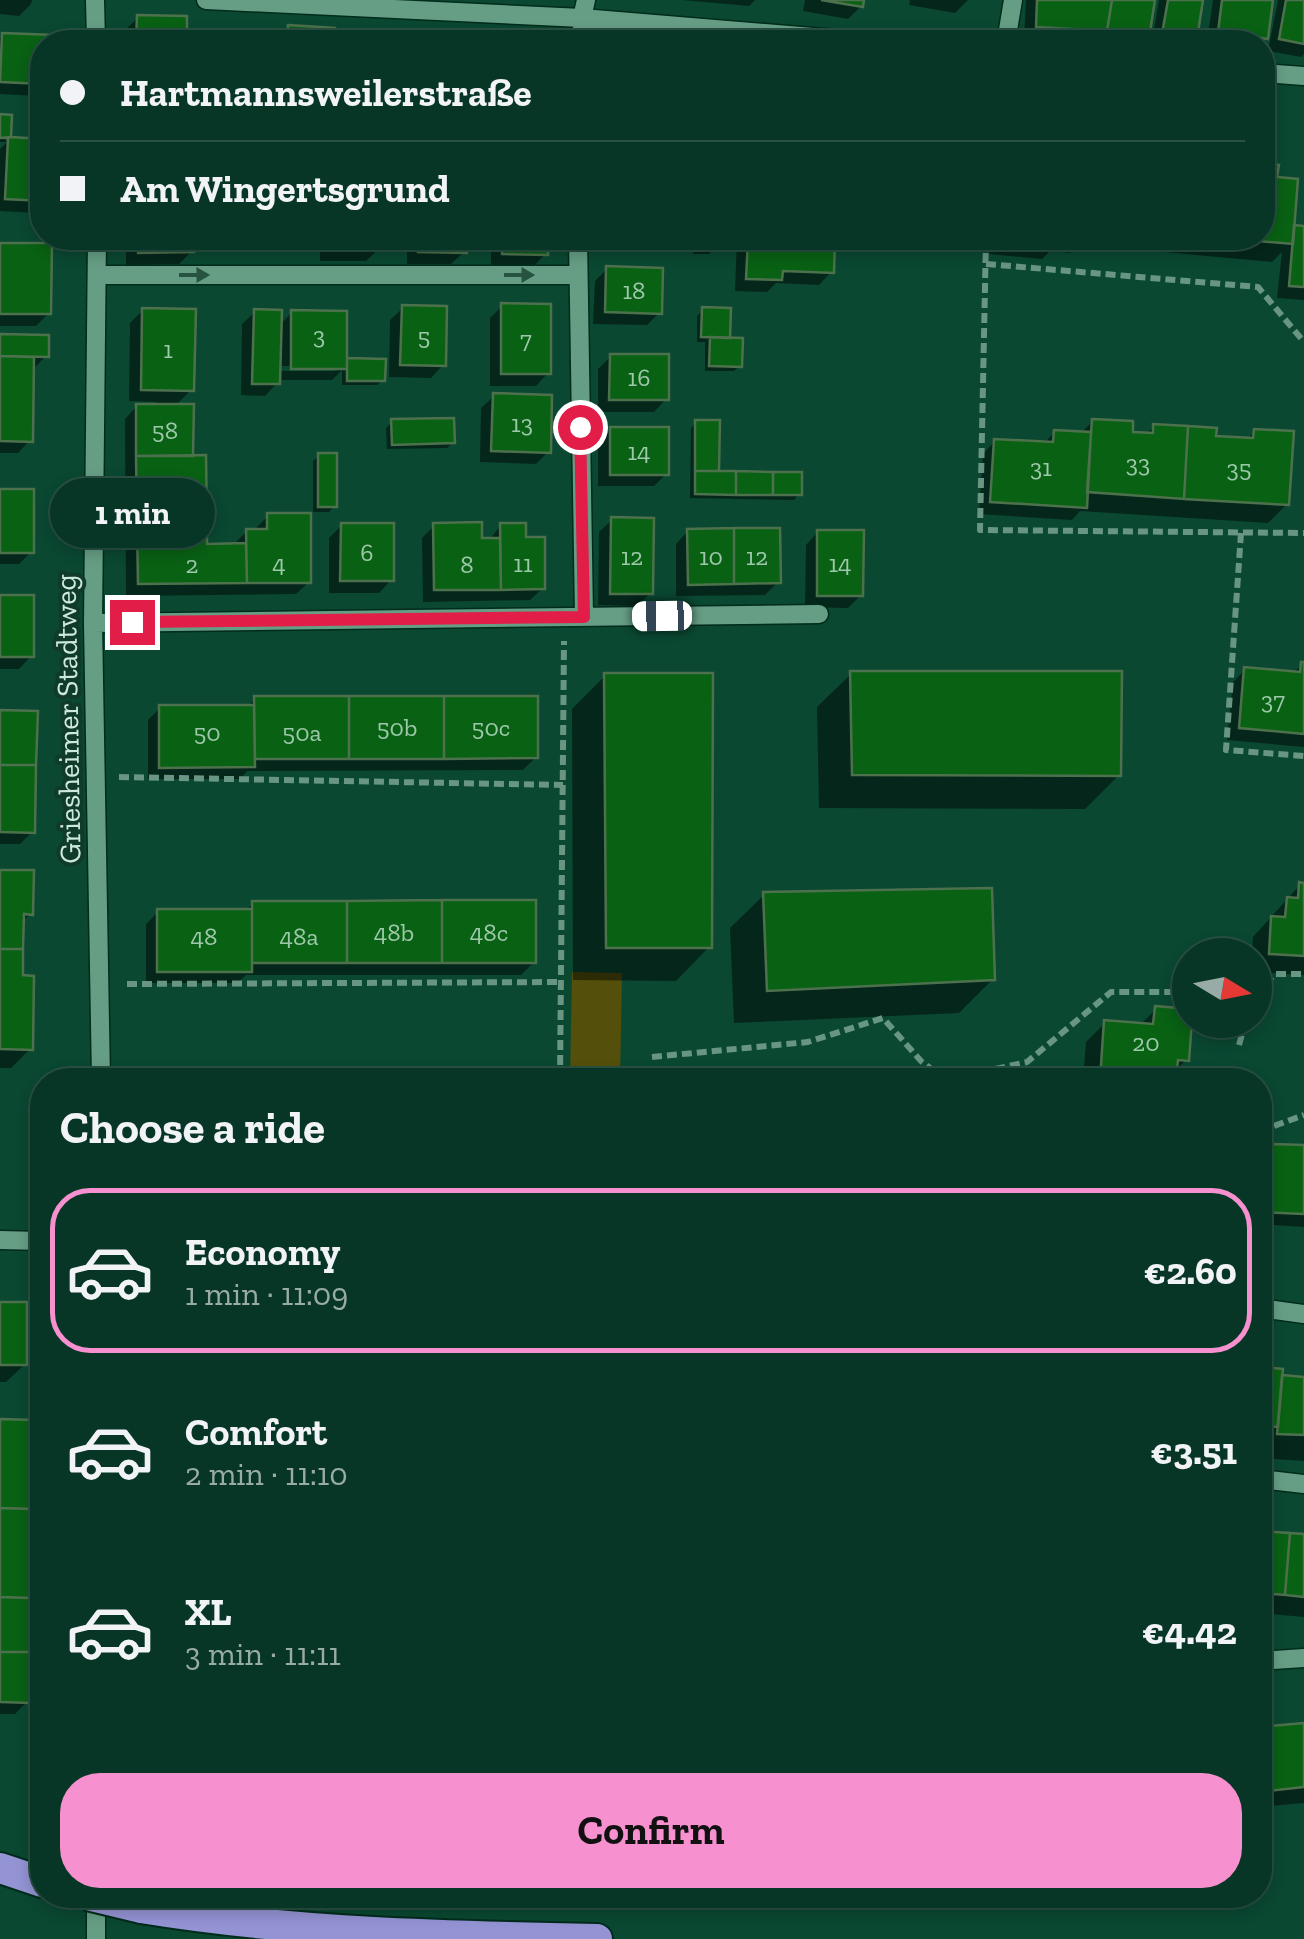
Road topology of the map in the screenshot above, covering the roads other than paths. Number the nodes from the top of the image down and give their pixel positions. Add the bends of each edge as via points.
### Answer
1 (95, 0) edge
2 (206, 0) edge
3 (1014, 0) edge
4 (584, 9) edge
5 (96, 30) edge
6 (768, 30) edge
7 (1008, 30) edge
8 (1275, 74) edge
9 (1304, 76) edge
10 (97, 250) edge
11 (578, 250) edge
12 (97, 275) junction
13 (577, 275) junction
14 (819, 614) dead end
15 (584, 617) junction
16 (93, 623) junction
17 (100, 1068) edge
18 (0, 1240) edge
19 (30, 1240) edge
20 (1272, 1310) edge
21 (1304, 1314) edge
22 (1272, 1480) edge
23 (1304, 1484) edge
24 (1304, 1658) edge
25 (1272, 1660) edge
26 (0, 1868) edge
27 (30, 1878) edge
28 (96, 1908) edge
29 (142, 1908) edge
30 (96, 1939) edge
31 (598, 1939) edge

1 - 5 street
2 - 4 street
3 - 7 street
4 - 6 street
8 - 9 street
10 - 12 street, Griesheimer Stadtweg
11 - 13 street
12 -> 13 street
12 - 16 street, Griesheimer Stadtweg
13 - 15 street
14 - 15 street
15 - 16 street
16 - 17 street, Griesheimer Stadtweg
18 - 19 street
20 - 21 street
22 - 23 street
24 - 25 street
26 - 27 highway
28 - 30 street
29 - 31 highway, bridge via 339,1931

